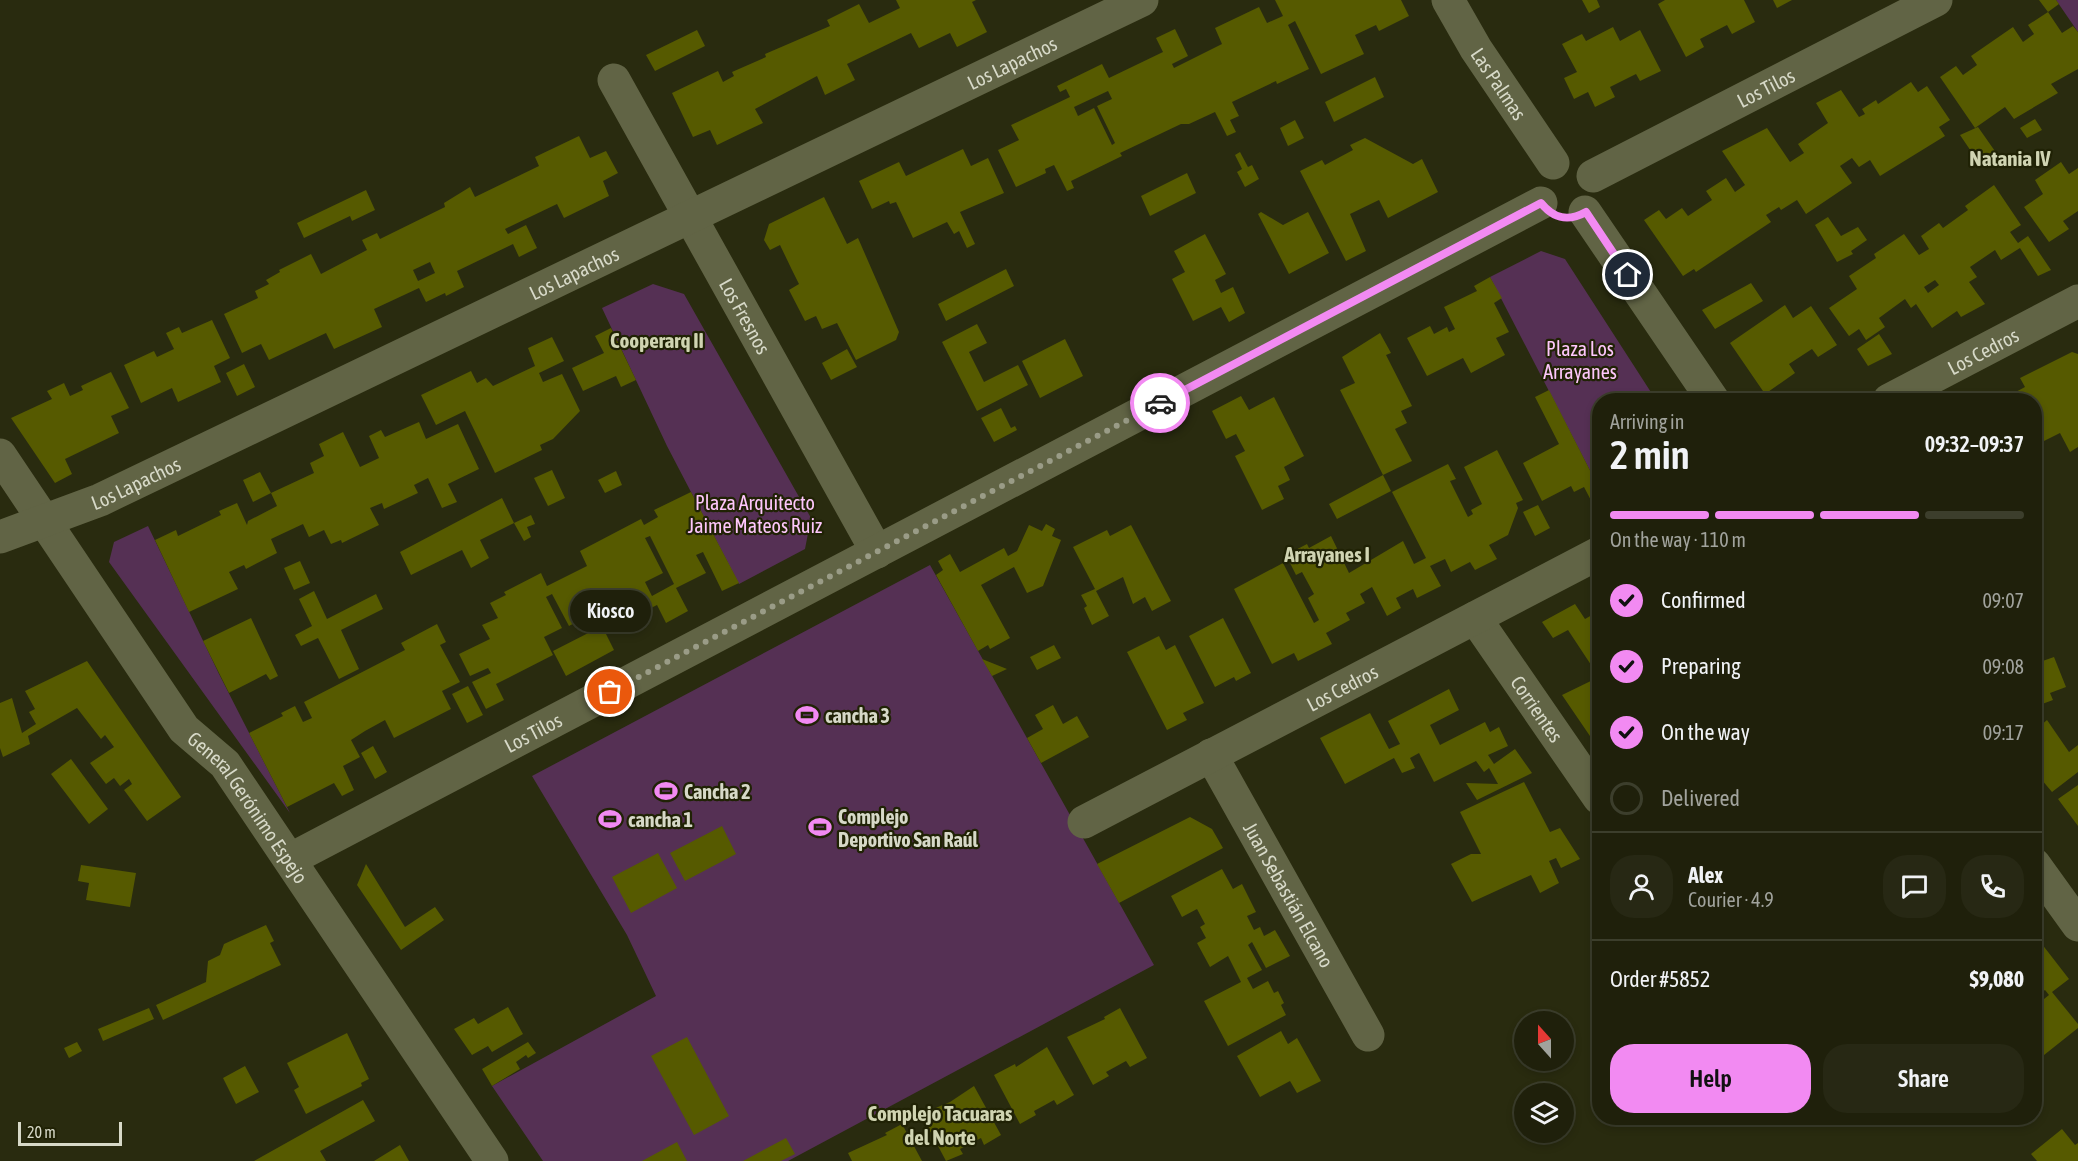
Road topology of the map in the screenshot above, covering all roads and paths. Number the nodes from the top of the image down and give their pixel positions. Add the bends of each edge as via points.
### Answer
1 (1142, 0) edge
2 (1448, 0) edge
3 (1936, 0) edge
4 (614, 80) dead end
5 (1553, 164) junction
6 (1593, 176) junction
7 (1541, 203) junction
8 (1586, 212) junction
9 (688, 218) junction
10 (2078, 301) edge
11 (1708, 393) edge
12 (1902, 393) edge
13 (0, 455) edge
14 (45, 522) junction
15 (0, 537) edge
16 (877, 552) junction
17 (1592, 557) edge
18 (1475, 618) junction
19 (1212, 755) junction
20 (1592, 788) edge
21 (1083, 822) dead end
22 (291, 859) junction
23 (2042, 875) edge
24 (2078, 925) edge
25 (1368, 1035) dead end
26 (492, 1161) edge

1 - 9 street, Los Lapachos
2 - 5 street, Las Palmas
3 - 6 street, Los Tilos
4 - 9 street, Los Fresnos
5 - 6 street via 1576,161
5 - 7 street via 1538,185
6 - 8 street via 1596,195
7 - 8 street via 1556,217
7 - 16 street, Los Tilos
8 - 11 street
9 - 14 street, Los Lapachos via 100,500
9 - 16 street, Los Fresnos
10 - 12 street, Los Cedros
13 - 14 street, General Gerónimo Espejo
14 - 15 street, Los Lapachos
14 - 22 street, General Gerónimo Espejo via 184,729 225,764
16 - 22 street, Los Tilos
17 - 18 street, Los Cedros
18 - 19 street, Los Cedros
18 - 20 street, Corrientes
19 - 21 street, Los Cedros
19 - 25 street, Juan Sebastián Elcano
22 - 26 street, General Gerónimo Espejo
23 - 24 street

